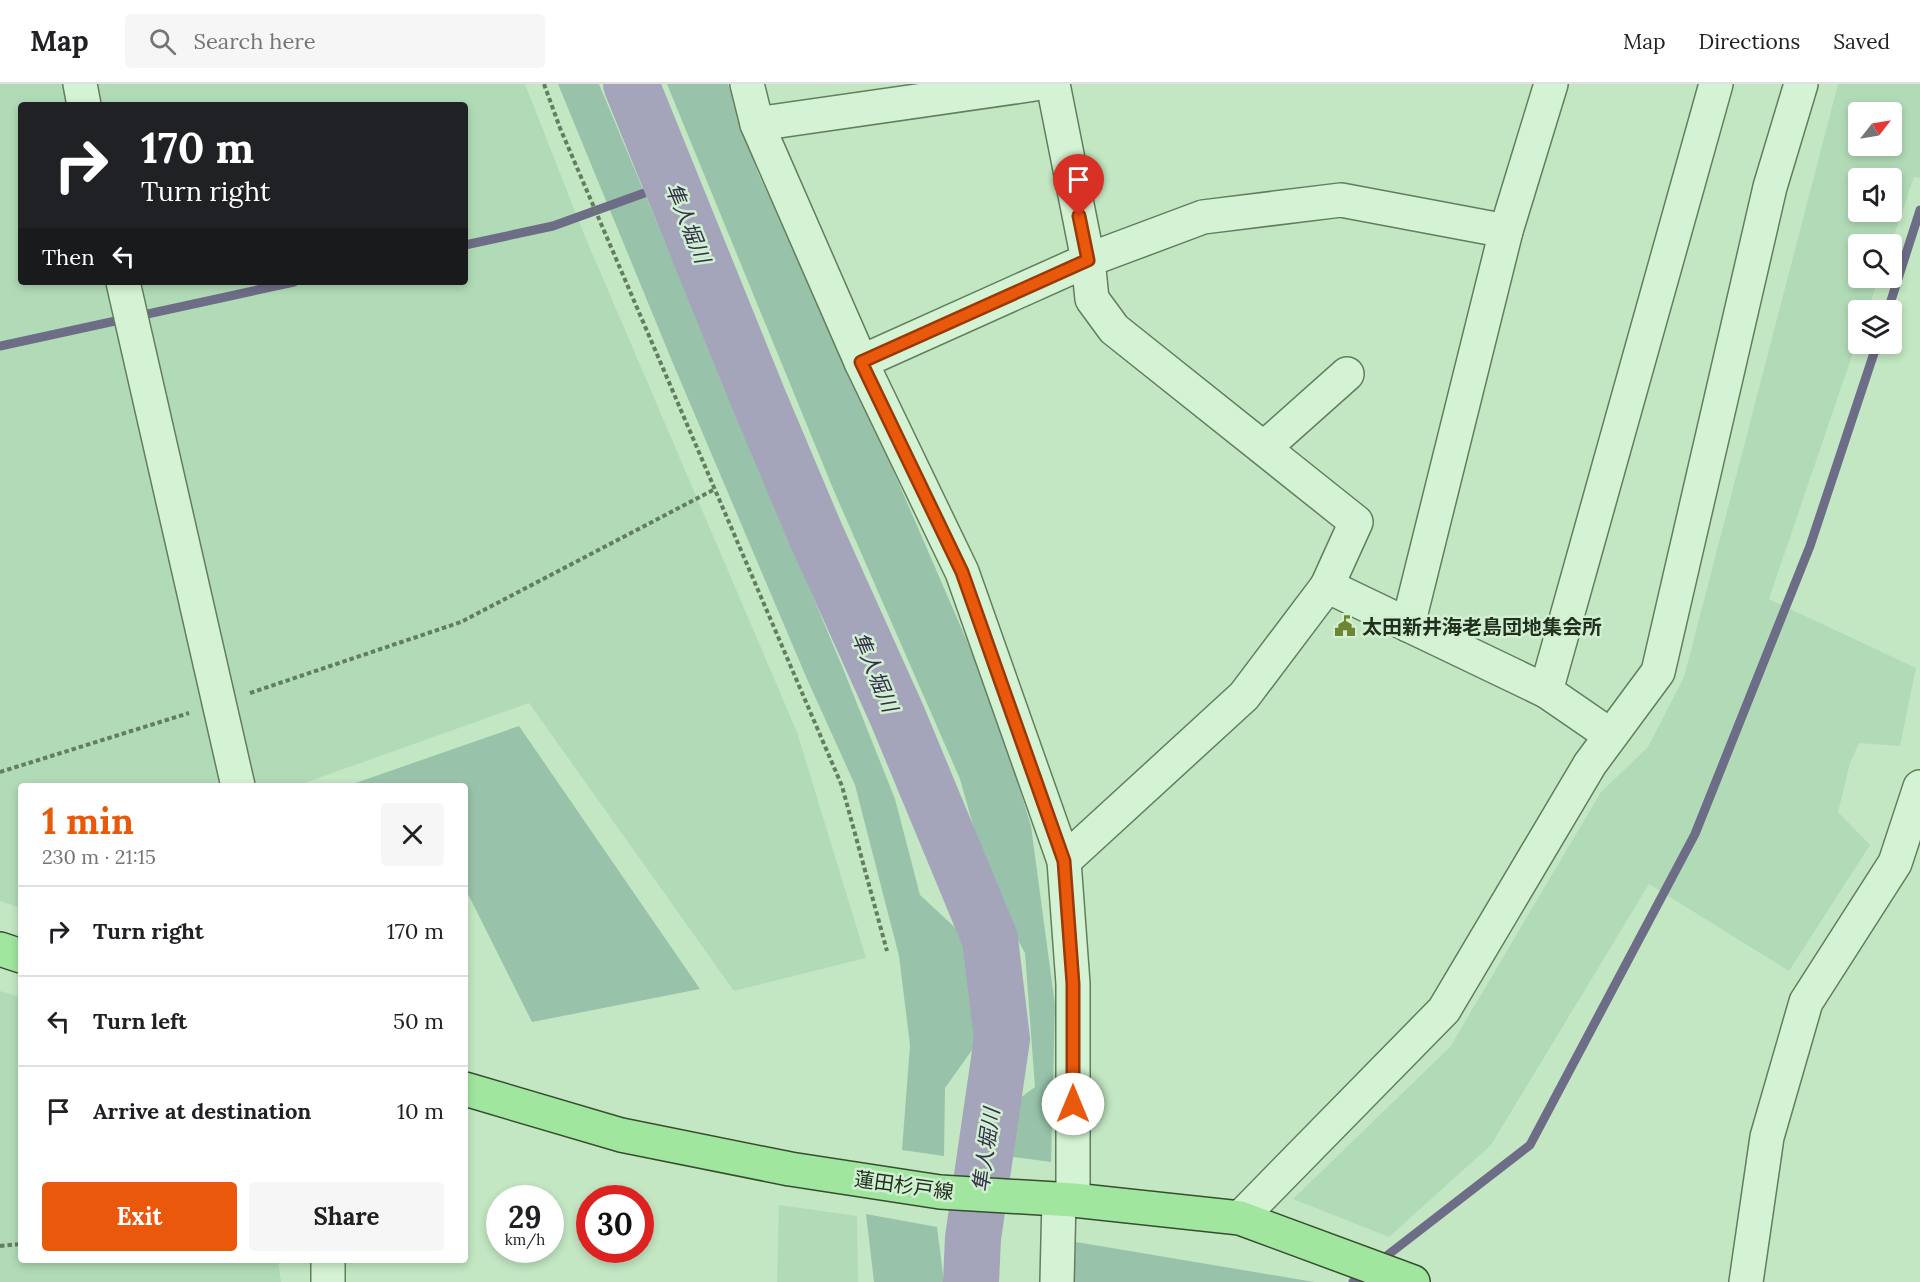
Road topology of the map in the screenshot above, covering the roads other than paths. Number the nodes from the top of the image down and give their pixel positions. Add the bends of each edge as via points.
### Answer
1 (80, 84) edge
2 (747, 84) edge
3 (1035, 84) edge
4 (1053, 84) edge
5 (1551, 84) edge
6 (1716, 84) edge
7 (1801, 84) edge
8 (83, 102) edge
9 (757, 124) junction
10 (1506, 231) junction
11 (1088, 260) junction
12 (124, 285) edge
13 (861, 362) junction
14 (1347, 374) dead end
15 (1264, 448) junction
16 (1327, 586) junction
17 (1408, 625) junction
18 (1546, 691) junction
19 (1610, 735) junction
20 (237, 783) edge
21 (1920, 787) edge
22 (1064, 861) junction
23 (0, 949) edge
24 (18, 955) edge
25 (468, 1090) edge
26 (1066, 1200) junction
27 (1240, 1218) junction
28 (328, 1263) edge
29 (328, 1282) edge
30 (1057, 1282) edge
31 (1413, 1282) edge
32 (1746, 1282) edge

1 - 8 street
2 - 9 street
3 - 9 street
4 - 11 street
5 - 10 street
6 - 18 street
7 - 19 street via 1770,188 1658,672
9 - 13 street
10 - 11 street via 1341,200 1203,217
10 - 17 street
11 - 13 street
11 - 15 street via 1092,299 1114,329
12 - 20 street
13 - 22 street via 962,572
14 - 15 street
15 - 16 street via 1356,522
16 - 17 street
16 - 22 street via 1244,696
17 - 18 street
18 - 19 street
19 - 27 street via 1444,1010
21 - 32 street via 1895,863 1806,1002 1767,1137
22 - 26 street via 1073,984
23 - 24 main road
25 - 26 main road, 蓮田杉戸線 via 621,1135 790,1169 940,1192
26 - 27 main road, 蓮田杉戸線
26 - 30 street
27 - 31 main road, 蓮田杉戸線
28 - 29 street

